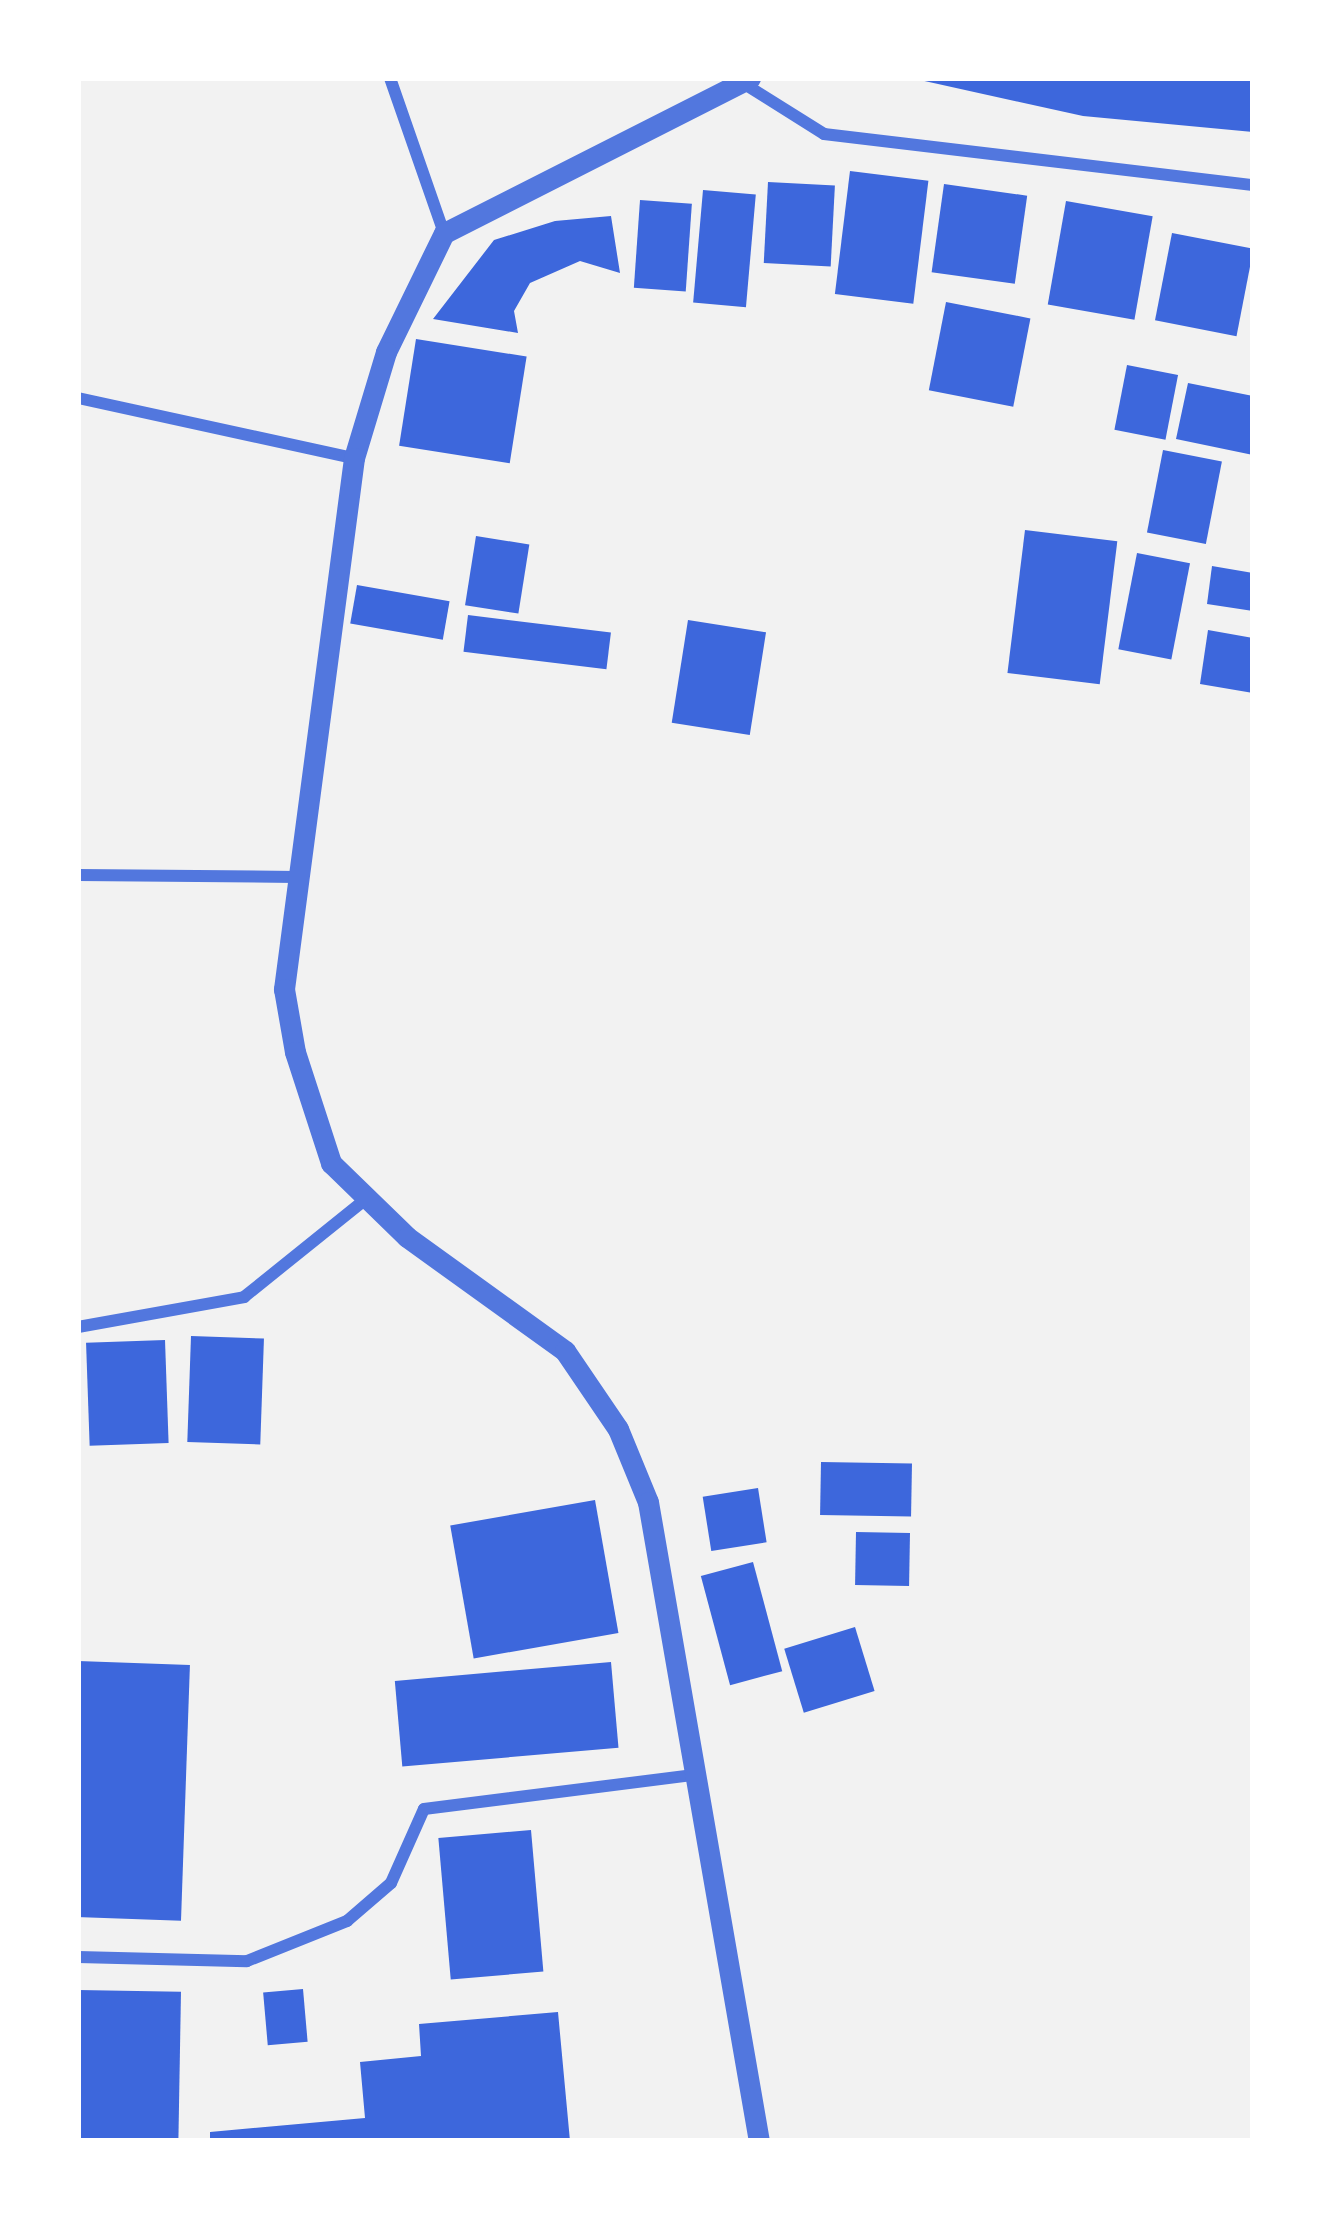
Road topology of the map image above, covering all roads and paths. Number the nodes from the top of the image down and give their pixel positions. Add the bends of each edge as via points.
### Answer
1 (390, 78) edge
2 (748, 81) edge
3 (1253, 185) edge
4 (445, 233) junction
5 (78, 398) edge
6 (354, 458) junction
7 (78, 874) edge
8 (296, 878) junction
9 (367, 1198) junction
10 (78, 1327) edge
11 (694, 1775) junction
12 (78, 1957) edge
13 (759, 2141) edge

1 - 4 street
2 - 3 street via 824,134
2 - 4 street
4 - 6 street via 386,352
5 - 6 street
6 - 8 street
7 - 8 street
8 - 9 street via 284,989 295,1052 331,1163
9 - 10 street via 244,1297
9 - 11 street via 565,1351 618,1429 648,1502
11 - 12 street via 424,1809 391,1883 347,1921 247,1961
11 - 13 street

